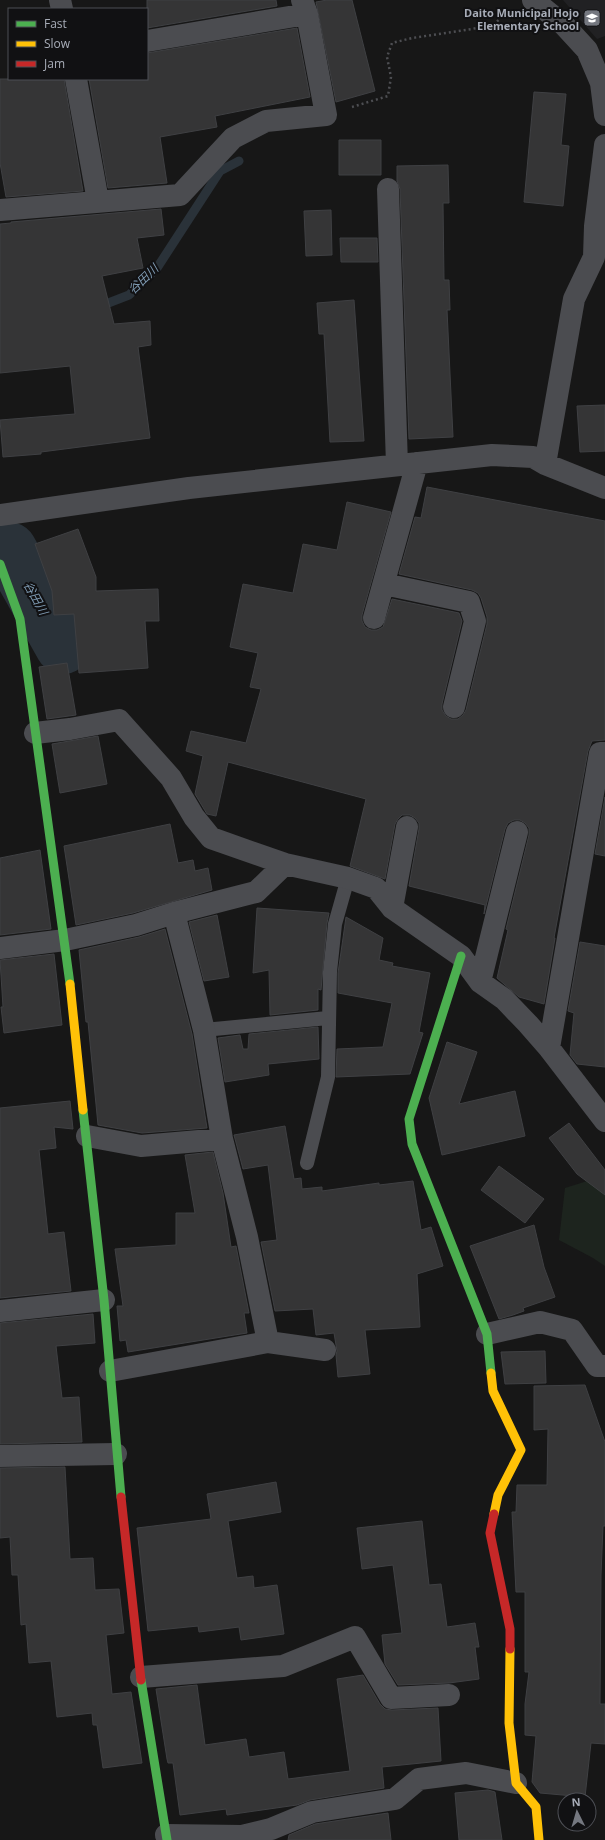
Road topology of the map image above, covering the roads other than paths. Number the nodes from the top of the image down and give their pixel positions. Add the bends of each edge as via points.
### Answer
1 (533, 0) edge
2 (305, 7) edge
3 (148, 40) edge
4 (76, 80) edge
5 (605, 115) edge
6 (605, 145) edge
7 (388, 190) dead end
8 (98, 201) junction
9 (0, 210) edge
10 (600, 258) edge
11 (407, 464) junction
12 (545, 464) junction
13 (605, 488) edge
14 (0, 515) edge
15 (0, 564) edge
16 (384, 584) junction
17 (374, 618) dead end
18 (454, 707) dead end
19 (35, 733) junction
20 (605, 753) edge
21 (407, 827) dead end
22 (517, 832) dead end
23 (285, 864) junction
24 (348, 878) junction
25 (392, 908) junction
26 (174, 913) junction
27 (65, 940) junction
28 (0, 948) edge
29 (461, 956) junction
30 (480, 982) junction
31 (328, 1018) junction
32 (204, 1030) junction
33 (549, 1048) junction
34 (605, 1121) edge
35 (87, 1136) junction
36 (222, 1139) junction
37 (307, 1163) dead end
38 (104, 1300) junction
39 (0, 1311) edge
40 (487, 1334) junction
41 (268, 1342) junction
42 (324, 1350) dead end
43 (605, 1366) edge
44 (110, 1371) junction
45 (116, 1454) junction
46 (0, 1456) edge
47 (141, 1677) junction
48 (449, 1695) dead end
49 (516, 1783) junction
50 (166, 1838) edge
51 (539, 1840) edge

1 - 5 street via 564,25 587,50 601,83
2 - 3 street
2 - 8 street via 326,115 266,121 232,138 180,195
4 - 8 street
6 - 10 street via 595,226
7 - 11 street
8 - 9 street
10 - 12 street via 574,299
11 - 12 street via 492,455 533,457
11 - 14 street via 189,488
11 - 16 street
12 - 13 street
15 - 19 street via 20,619
16 - 17 street
16 - 18 street via 469,602 475,621
19 - 23 street via 118,720 170,778 194,818 211,838
19 - 27 street
20 - 33 street via 600,753
21 - 25 street
22 - 30 street
23 - 24 street
23 - 26 street via 256,892
24 - 25 street via 376,888
24 - 31 lane via 335,924
25 - 29 street
26 - 27 street via 136,925
26 - 32 street
27 - 28 street
27 - 35 street
29 - 30 street
29 - 40 street via 410,1118 412,1144
30 - 33 street via 504,999
31 - 32 lane
31 - 37 lane via 328,1077
32 - 36 street
33 - 34 street
35 - 36 street via 141,1146
35 - 38 street
36 - 41 street via 247,1238
38 - 39 street
38 - 44 street
40 - 43 street via 540,1322 572,1330 597,1366
40 - 49 street via 493,1391 521,1450 498,1495 490,1533 510,1629 509,1723
41 - 42 street
41 - 44 street
44 - 45 street
45 - 46 street
45 - 47 street
47 - 48 street via 283,1666 355,1637 391,1698
47 - 50 street
49 - 50 street via 466,1773 419,1779 395,1799 312,1812 271,1829 242,1836
49 - 51 street via 536,1807

